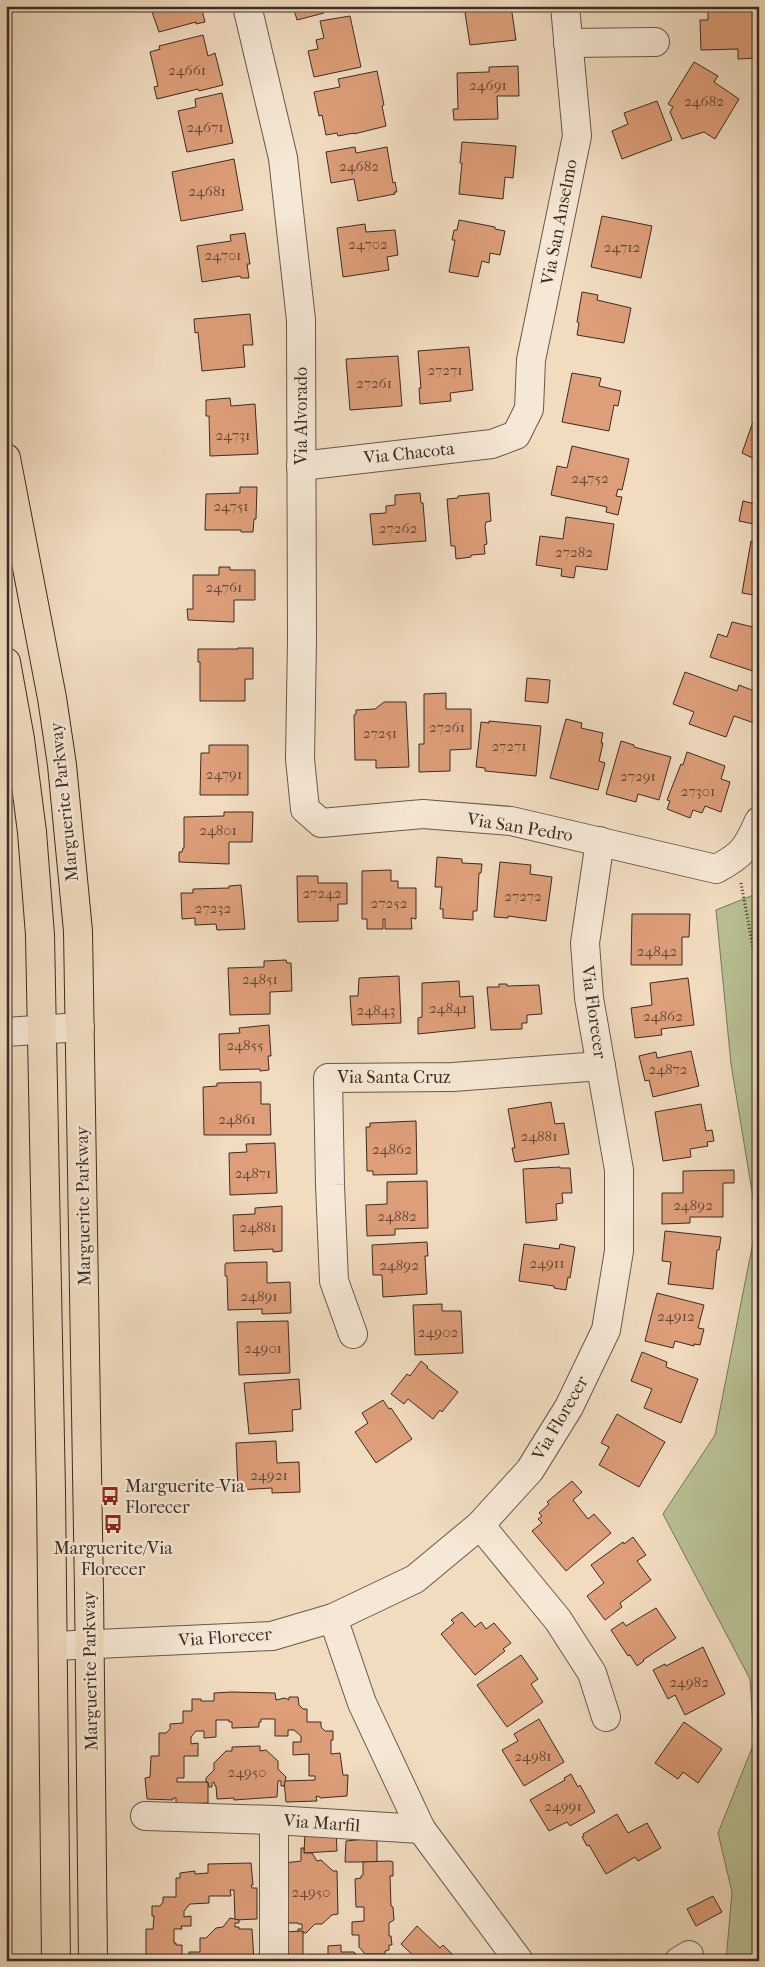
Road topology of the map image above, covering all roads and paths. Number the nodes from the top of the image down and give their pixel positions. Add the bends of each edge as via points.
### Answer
1 (247, 6) edge
2 (565, 6) edge
3 (655, 42) dead end
4 (568, 43) junction
5 (516, 434) joint
6 (6, 458) edge
7 (301, 466) junction
8 (6, 662) edge
9 (759, 821) edge
10 (321, 824) joint
11 (600, 841) junction
12 (726, 864) junction
13 (759, 980) edge
14 (80, 1027) junction
15 (42, 1030) junction
16 (6, 1032) edge
17 (601, 1066) junction
18 (353, 1334) dead end
19 (480, 1525) junction
20 (333, 1618) junction
21 (90, 1645) junction
22 (53, 1646) junction
23 (606, 1717) dead end
24 (145, 1816) dead end
25 (274, 1820) junction
26 (421, 1829) junction
27 (56, 1961) edge
28 (93, 1961) edge
29 (274, 1961) edge
30 (519, 1961) edge

1 - 7 street, Via Alvorado via 283,158 301,320
2 - 4 street, Via San Anselmo
3 - 4 street
4 - 5 street, Via San Anselmo via 577,136 531,360 528,408
5 - 7 street, Via Chacota via 492,444
6 - 14 main road, Marguerite Parkway via 51,688 62,765 78,931
7 - 10 street, Via Alvorado via 300,758 305,808
8 - 15 main road, Marguerite Parkway via 32,832 40,935
9 - 12 street via 750,841
10 - 11 street, Via San Pedro via 423,814 511,821
11 - 12 street, Via San Pedro
11 - 17 street, Via Florecer via 585,943 589,998
12 - 13 path
14 - 15 street
14 - 21 main road, Marguerite Parkway
15 - 16 street
15 - 22 main road, Marguerite Parkway
17 - 18 street, Via Santa Cruz via 453,1077 328,1078 334,1281
17 - 19 street, Via Florecer via 619,1170 619,1251 606,1330 569,1407 530,1470
19 - 20 street, Via Florecer via 415,1579
19 - 23 street via 558,1620 592,1673
20 - 21 street, Via Florecer via 272,1636
20 - 26 street via 362,1703
21 - 22 street, Via Florecer
21 - 28 main road, Marguerite Parkway
22 - 27 main road, Marguerite Parkway
24 - 25 street
25 - 26 street, Via Marfil
25 - 29 street, Via Marfil
26 - 30 street

